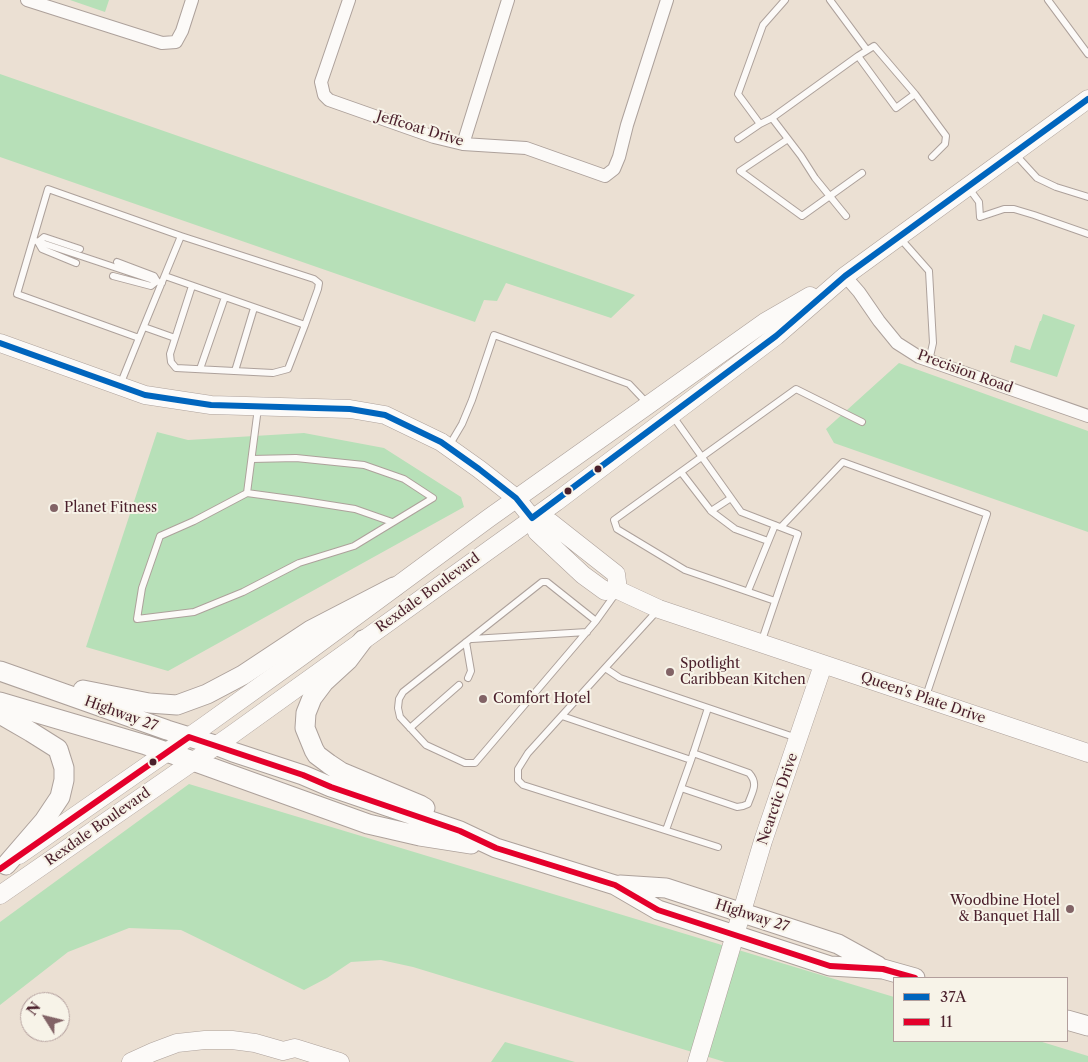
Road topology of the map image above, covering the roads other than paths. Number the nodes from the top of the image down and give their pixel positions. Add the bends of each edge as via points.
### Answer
1 (28, 0) edge
2 (192, 0) edge
3 (349, 0) edge
4 (508, 0) edge
5 (667, 0) edge
6 (784, 0) edge
7 (830, 0) edge
8 (1048, 0) edge
9 (867, 50) junction
10 (1088, 54) edge
11 (858, 56) junction
12 (915, 94) junction
13 (1088, 99) edge
14 (772, 118) junction
15 (760, 124) junction
16 (738, 139) dead end
17 (788, 139) junction
18 (463, 144) junction
19 (1014, 153) junction
20 (932, 157) dead end
21 (862, 173) dead end
22 (967, 186) junction
23 (830, 196) junction
24 (1088, 198) edge
25 (846, 216) dead end
26 (1088, 234) edge
27 (181, 236) junction
28 (899, 236) junction
29 (36, 241) junction
30 (80, 249) dead end
31 (117, 262) dead end
32 (76, 263) dead end
33 (113, 276) dead end
34 (845, 276) junction
35 (161, 280) junction
36 (192, 286) junction
37 (225, 297) junction
38 (254, 308) junction
39 (305, 325) junction
40 (144, 327) junction
41 (139, 338) junction
42 (175, 338) junction
43 (0, 343) edge
44 (929, 361) junction
45 (200, 369) junction
46 (235, 371) junction
47 (120, 386) junction
48 (648, 405) junction
49 (258, 406) junction
50 (671, 414) junction
51 (1088, 416) edge
52 (862, 422) dead end
53 (448, 447) junction
54 (702, 457) junction
55 (252, 459) junction
56 (681, 472) junction
57 (247, 493) junction
58 (516, 498) junction
59 (731, 498) junction
60 (711, 511) junction
61 (532, 518) junction
62 (392, 522) junction
63 (778, 526) junction
64 (768, 542) junction
65 (394, 587) junction
66 (618, 590) junction
67 (748, 591) junction
68 (775, 601) junction
69 (658, 608) junction
70 (596, 621) junction
71 (587, 632) junction
72 (362, 640) junction
73 (468, 641) junction
74 (761, 643) junction
75 (823, 665) junction
76 (605, 668) junction
77 (0, 671) edge
78 (468, 678) dead end
79 (26, 679) junction
80 (459, 685) dead end
81 (925, 699) junction
82 (0, 702) edge
83 (708, 708) junction
84 (0, 714) edge
85 (562, 716) junction
86 (410, 728) junction
87 (189, 737) junction
88 (799, 738) junction
89 (215, 745) junction
90 (166, 752) junction
91 (1088, 753) edge
92 (692, 756) junction
93 (193, 761) junction
94 (681, 788) junction
95 (666, 830) junction
96 (460, 831) junction
97 (718, 847) dead end
98 (496, 848) junction
99 (3, 867) edge
100 (614, 885) junction
101 (0, 895) edge
102 (741, 913) junction
103 (735, 934) junction
104 (883, 970) junction
105 (911, 977) edge
106 (1068, 1020) edge
107 (1088, 1026) edge
108 (286, 1056) edge
109 (131, 1062) edge
110 (340, 1062) edge
111 (697, 1062) edge

1 - 2 street via 162,44 176,42
3 - 18 street, Jeffcoat Drive via 321,82 324,95 329,100
4 - 18 street
5 - 18 street, Jeffcoat Drive via 614,170 605,176 526,148
6 - 15 lane via 763,25 738,94
7 - 9 lane
8 - 10 lane
9 - 11 lane
9 - 12 lane via 874,46
11 - 12 lane via 896,108
11 - 14 lane
12 - 20 lane via 946,136 945,144
13 - 19 main road, Rexdale Boulevard
14 - 15 lane
14 - 17 lane
15 - 16 lane
17 - 23 lane
17 - 23 lane via 740,171 802,216
19 - 22 main road, Rexdale Boulevard
19 - 24 lane via 1037,178
21 - 23 lane
22 - 26 lane via 979,202 980,217 1014,209
22 - 28 main road, Rexdale Boulevard
23 - 25 lane
27 - 29 lane via 48,189
27 - 35 lane
27 - 39 lane via 314,279 319,283 318,289
28 - 34 main road, Rexdale Boulevard
28 - 44 lane via 929,271 933,343
29 - 30 lane via 44,237
29 - 32 lane via 42,249
29 - 35 lane
29 - 41 lane via 17,294
31 - 35 lane
33 - 35 lane via 151,286
34 - 44 street, Precision Road via 897,343
34 - 48 main road, Rexdale Boulevard via 765,322
34 - 50 main road, Rexdale Boulevard via 776,336
35 - 36 lane
35 - 40 lane
36 - 37 lane
36 - 42 lane
37 - 38 lane
37 - 45 lane
38 - 39 lane
38 - 46 lane
39 - 46 lane via 288,369 273,373
40 - 41 lane
40 - 42 lane
41 - 47 lane
42 - 45 lane via 171,362 176,368
43 - 47 main road, Queen's Plate Drive
44 - 51 street, Precision Road
45 - 46 lane
47 - 49 main road, Queen's Plate Drive via 145,395 211,405
48 - 53 lane via 629,384 494,335 472,400
48 - 58 main road, Rexdale Boulevard
49 - 53 main road, Queen's Plate Drive via 350,409 386,415
49 - 55 lane
50 - 54 lane
50 - 61 main road, Rexdale Boulevard
52 - 54 lane via 796,389
53 - 58 main road, Queen's Plate Drive
54 - 56 lane
54 - 59 lane
55 - 57 lane
55 - 62 lane via 296,458 364,465 404,479 433,498
56 - 60 lane
56 - 67 lane via 614,520 617,529 685,570
57 - 62 lane via 355,509
57 - 62 lane via 160,536 142,588 137,620 194,612 243,592 299,563 354,546
58 - 61 main road, Queen's Plate Drive
58 - 65 main road, Rexdale Boulevard
59 - 60 lane
59 - 63 lane via 741,512
60 - 64 lane via 735,529
61 - 66 main road, Queen's Plate Drive via 537,532 583,575 605,591
61 - 72 main road, Rexdale Boulevard
63 - 64 lane
63 - 68 lane via 798,534
63 - 81 lane via 843,462 987,514
64 - 67 lane
65 - 79 main road via 310,630 243,675 177,705 149,703
65 - 87 main road, Rexdale Boulevard
66 - 69 main road, Queen's Plate Drive
66 - 70 lane
67 - 68 lane
68 - 74 lane
69 - 74 main road, Queen's Plate Drive
69 - 76 lane
70 - 71 lane
70 - 73 lane via 547,582 542,582
71 - 73 lane
71 - 86 lane via 475,763 465,763 426,745
72 - 89 main road, Rexdale Boulevard
72 - 96 main road via 348,660 324,682 308,706 305,728 314,750 342,772 420,805
73 - 78 lane via 471,671
73 - 86 lane via 403,692 398,708 400,717
74 - 75 main road, Queen's Plate Drive
75 - 81 main road, Queen's Plate Drive
75 - 88 main road, Nearctic Drive
76 - 83 lane via 620,678
76 - 85 lane
77 - 79 main road, Highway 27
79 - 87 main road, Highway 27
80 - 86 lane
81 - 91 main road, Queen's Plate Drive
82 - 90 main road, Highway 27
83 - 88 lane
83 - 92 lane
84 - 99 main road via 58,749 64,768 60,797 44,821
85 - 92 lane
85 - 95 lane via 528,753 518,769 518,780 523,785
87 - 89 main road, Highway 27
87 - 90 main road, Rexdale Boulevard
88 - 102 main road, Nearctic Drive
89 - 93 main road, Rexdale Boulevard
89 - 96 main road, Highway 27
90 - 93 main road, Highway 27
90 - 99 main road, Rexdale Boulevard
92 - 94 lane
92 - 94 lane via 749,774 754,778 754,789 748,804 737,807
93 - 98 main road, Highway 27 via 368,824
93 - 101 main road, Rexdale Boulevard
94 - 95 lane
95 - 97 lane
96 - 98 main road, Highway 27
98 - 100 main road, Highway 27
100 - 102 main road, Highway 27 via 666,888
100 - 103 main road, Highway 27 via 658,910
102 - 103 main road, Nearctic Drive
102 - 104 main road, Highway 27 via 838,944
103 - 104 main road, Highway 27 via 830,966
103 - 111 main road, Nearctic Drive
104 - 105 main road, Highway 27
106 - 107 main road
108 - 109 main road via 255,1043 205,1040 177,1044
108 - 110 main road via 295,1048

